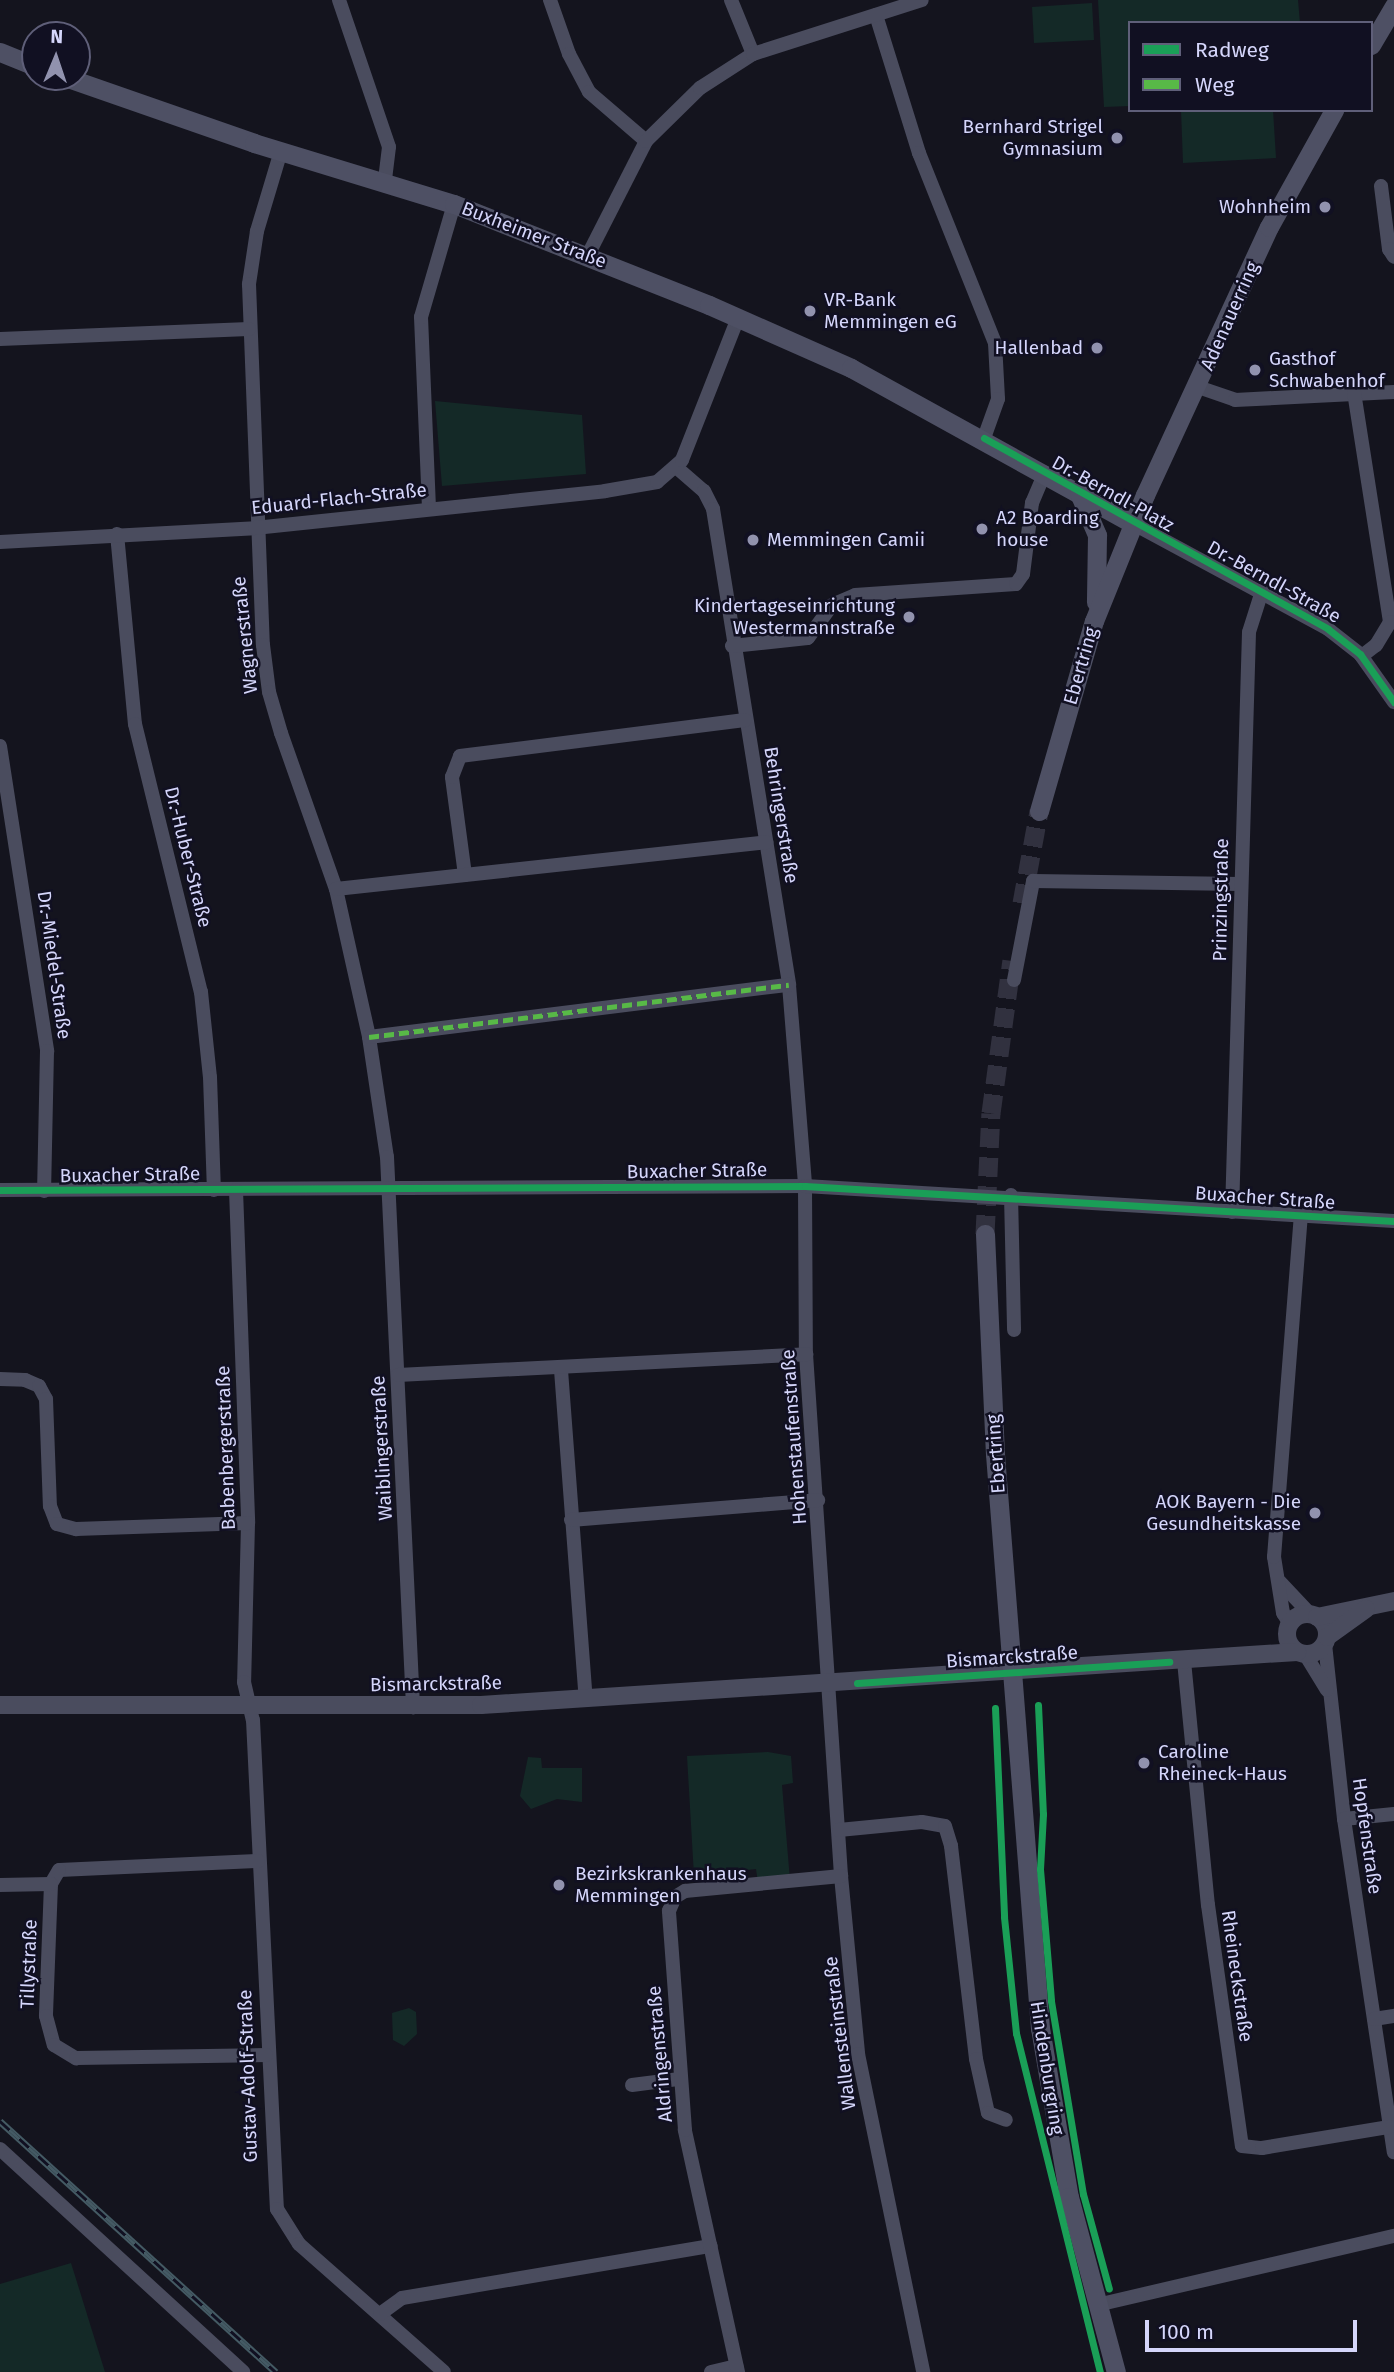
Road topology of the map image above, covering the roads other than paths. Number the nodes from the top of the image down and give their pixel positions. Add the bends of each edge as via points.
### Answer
1 (340, 0) edge
2 (550, 0) edge
3 (731, 0) edge
4 (922, 0) edge
5 (1394, 6) edge
6 (876, 15) junction
7 (1373, 42) edge
8 (0, 52) edge
9 (753, 54) junction
10 (21, 60) edge
11 (91, 86) edge
12 (1333, 112) edge
13 (646, 141) junction
14 (281, 151) junction
15 (385, 182) junction
16 (1381, 186) dead end
17 (454, 204) junction
18 (588, 255) junction
19 (1394, 257) edge
20 (738, 318) junction
21 (249, 329) junction
22 (0, 339) edge
23 (1198, 387) junction
24 (1354, 392) junction
25 (1394, 392) edge
26 (984, 438) junction
27 (676, 467) junction
28 (1045, 473) junction
29 (1079, 493) junction
30 (429, 508) junction
31 (1134, 524) junction
32 (255, 528) junction
33 (117, 534) junction
34 (0, 542) edge
35 (1191, 554) joint
36 (1262, 591) junction
37 (1094, 621) junction
38 (732, 646) junction
39 (1362, 656) junction
40 (1392, 694) edge
41 (746, 720) junction
42 (0, 746) edge
43 (1039, 811) tunnel mouth
44 (766, 842) junction
45 (465, 875) junction
46 (1240, 884) junction
47 (336, 889) junction
48 (1014, 980) dead end
49 (789, 985) junction
50 (369, 1037) junction
51 (805, 1185) junction
52 (391, 1188) junction
53 (214, 1189) junction
54 (0, 1190) edge
55 (236, 1190) junction
56 (44, 1191) junction
57 (1011, 1195) junction
58 (1232, 1212) junction
59 (1301, 1216) junction
60 (1394, 1221) edge
61 (985, 1234) tunnel mouth
62 (1014, 1330) dead end
63 (806, 1354) junction
64 (561, 1370) junction
65 (398, 1375) junction
66 (0, 1379) edge
67 (818, 1500) junction
68 (570, 1520) junction
69 (248, 1522) junction
70 (1280, 1582) junction
71 (1394, 1601) edge
72 (1366, 1609) junction
73 (1313, 1616) junction
74 (1289, 1628) junction
75 (1326, 1641) junction
76 (1250, 1653) junction
77 (1301, 1653) junction
78 (1184, 1661) junction
79 (1014, 1673) junction
80 (830, 1685) junction
81 (1327, 1690) junction
82 (586, 1700) junction
83 (0, 1705) edge
84 (249, 1706) junction
85 (412, 1707) junction
86 (1394, 1814) edge
87 (1344, 1819) junction
88 (839, 1830) junction
89 (258, 1861) junction
90 (841, 1875) junction
91 (51, 1884) junction
92 (0, 1885) edge
93 (1394, 2016) edge
94 (1374, 2019) junction
95 (265, 2055) junction
96 (678, 2079) junction
97 (632, 2085) dead end
98 (1006, 2120) dead end
99 (1389, 2127) junction
100 (0, 2149) edge
101 (1394, 2152) edge
102 (1394, 2236) edge
103 (711, 2246) junction
104 (1097, 2305) junction
105 (380, 2314) junction
106 (737, 2369) edge
107 (243, 2372) edge
108 (444, 2372) edge
109 (711, 2372) edge
110 (923, 2372) edge
111 (1116, 2372) edge

1 - 15 street via 389,147
2 - 13 street via 573,64 589,92
3 - 9 street
4 - 6 street
5 - 7 main road
6 - 9 street
6 - 26 street via 919,153 995,343 998,399
8 - 10 main road
9 - 13 street via 700,88
11 - 14 main road, Buxheimer Straße
12 - 23 main road, Adenauerring via 1269,228
13 - 18 street
14 - 15 main road, Buxheimer Straße
14 - 21 street, Wagnerstraße via 253,250
15 - 17 main road, Buxheimer Straße
16 - 19 street
17 - 18 main road, Buxheimer Straße
17 - 30 street via 429,277 421,325
18 - 20 main road, Buxheimer Straße
20 - 26 main road, Buxheimer Straße via 851,368
20 - 27 street
21 - 22 street
21 - 32 street, Wagnerstraße
23 - 24 street via 1235,400
23 - 31 main road, Adenauerring
24 - 25 street
24 - 39 street via 1390,621 1376,645
26 - 28 main road, Dr.-Berndl-Platz
27 - 30 street, Eduard-Flach-Straße via 642,486
27 - 38 street, Behringerstraße via 710,501
28 - 29 main road, Dr.-Berndl-Platz
28 - 38 street via 1031,503 1023,574 1016,584 855,595 832,605 808,638
29 - 31 main road, Dr.-Berndl-Platz
29 - 37 main road via 1097,535 1100,564
30 - 32 street, Eduard-Flach-Straße
31 - 35 street, Dr.-Berndl-Platz
31 - 37 main road, Ebertring
32 - 33 street, Eduard-Flach-Straße
32 - 47 street, Wagnerstraße via 269,692
33 - 34 street, Eduard-Flach-Straße
33 - 53 street, Dr.-Huber-Straße via 135,724 201,992
35 - 36 street, Dr.-Berndl-Straße
36 - 39 street, Dr.-Berndl-Straße via 1328,629
36 - 46 street, Prinzingstraße via 1249,632
37 - 43 main road, Ebertring
38 - 41 street, Behringerstraße
39 - 40 street, Dr.-Berndl-Straße
41 - 44 street, Behringerstraße
41 - 45 street via 460,756 452,777
42 - 56 street, Dr.-Miedel-Straße via 47,1051
44 - 45 street
44 - 49 street, Behringerstraße
45 - 47 street
46 - 48 street via 1032,881
46 - 58 street, Prinzingstraße
47 - 50 street, Wagnerstraße
49 - 50 street
49 - 51 street, Behringerstraße
50 - 52 street, Wagnerstraße
51 - 52 street, Buxacher Straße
51 - 57 street, Buxacher Straße
51 - 63 street, Hohenstaufenstraße
52 - 55 street, Buxacher Straße
52 - 65 street, Waiblingerstraße
53 - 55 street, Buxacher Straße
53 - 56 street, Buxacher Straße
54 - 56 street, Buxacher Straße
55 - 69 street, Babenbergerstraße
57 - 58 street, Buxacher Straße
57 - 62 street
58 - 59 street, Buxacher Straße
59 - 60 street, Buxacher Straße
59 - 70 street via 1276,1522 1274,1557
61 - 79 main road, Ebertring via 995,1454
63 - 64 street
63 - 67 street, Hohenstaufenstraße
64 - 65 street
64 - 68 street
65 - 85 street, Waiblingerstraße
66 - 69 street via 39,1386 46,1399 50,1506 57,1524 76,1529
67 - 68 street
67 - 80 street, Hohenstaufenstraße
68 - 82 street
69 - 84 street, Babenbergerstraße via 244,1682
70 - 73 street
70 - 74 street
71 - 72 street
72 - 73 street, Bismarckstraße
72 - 75 street, Bismarckstraße
73 - 74 street, Bismarckstraße
73 - 75 street
74 - 76 street, Bismarckstraße
74 - 77 street
75 - 77 street, Bismarckstraße
75 - 81 street, Hopfenstraße
76 - 77 street, Bismarckstraße
76 - 78 street, Bismarckstraße
77 - 81 street, Hopfenstraße
78 - 79 street, Bismarckstraße
78 - 99 street, Rheineckstraße via 1208,1905 1242,2146 1262,2148
79 - 80 street, Bismarckstraße
79 - 104 main road, Hindenburgring via 1028,1923 1040,2028 1069,2197
80 - 82 street, Bismarckstraße
80 - 88 street, Wallensteinstraße
81 - 87 street, Hopfenstraße
82 - 85 street, Bismarckstraße
83 - 84 street, Bismarckstraße
84 - 85 street, Bismarckstraße
84 - 89 street, Gustav-Adolf-Straße
86 - 87 street
87 - 94 street, Hopfenstraße
88 - 90 street, Wallensteinstraße
88 - 98 street via 922,1822 945,1826 979,2073 988,2113
89 - 91 street via 66,1866 53,1876
89 - 95 street, Gustav-Adolf-Straße
90 - 96 street, Aldringenstraße via 685,1891 675,1898 669,1911
90 - 110 street, Wallensteinstraße via 858,2054
91 - 92 street
91 - 95 street, Tillystraße via 47,2016 50,2037 61,2053 92,2059
93 - 94 street
94 - 99 street, Hopfenstraße
95 - 105 street, Gustav-Adolf-Straße via 276,2209 299,2244
96 - 97 street
96 - 103 street, Aldringenstraße
99 - 101 street, Hopfenstraße
100 - 107 street
102 - 104 street
103 - 105 street via 402,2298
103 - 106 street, Aldringenstraße
104 - 111 main road, Hindenburgring
105 - 108 street, Gustav-Adolf-Straße
106 - 109 street

